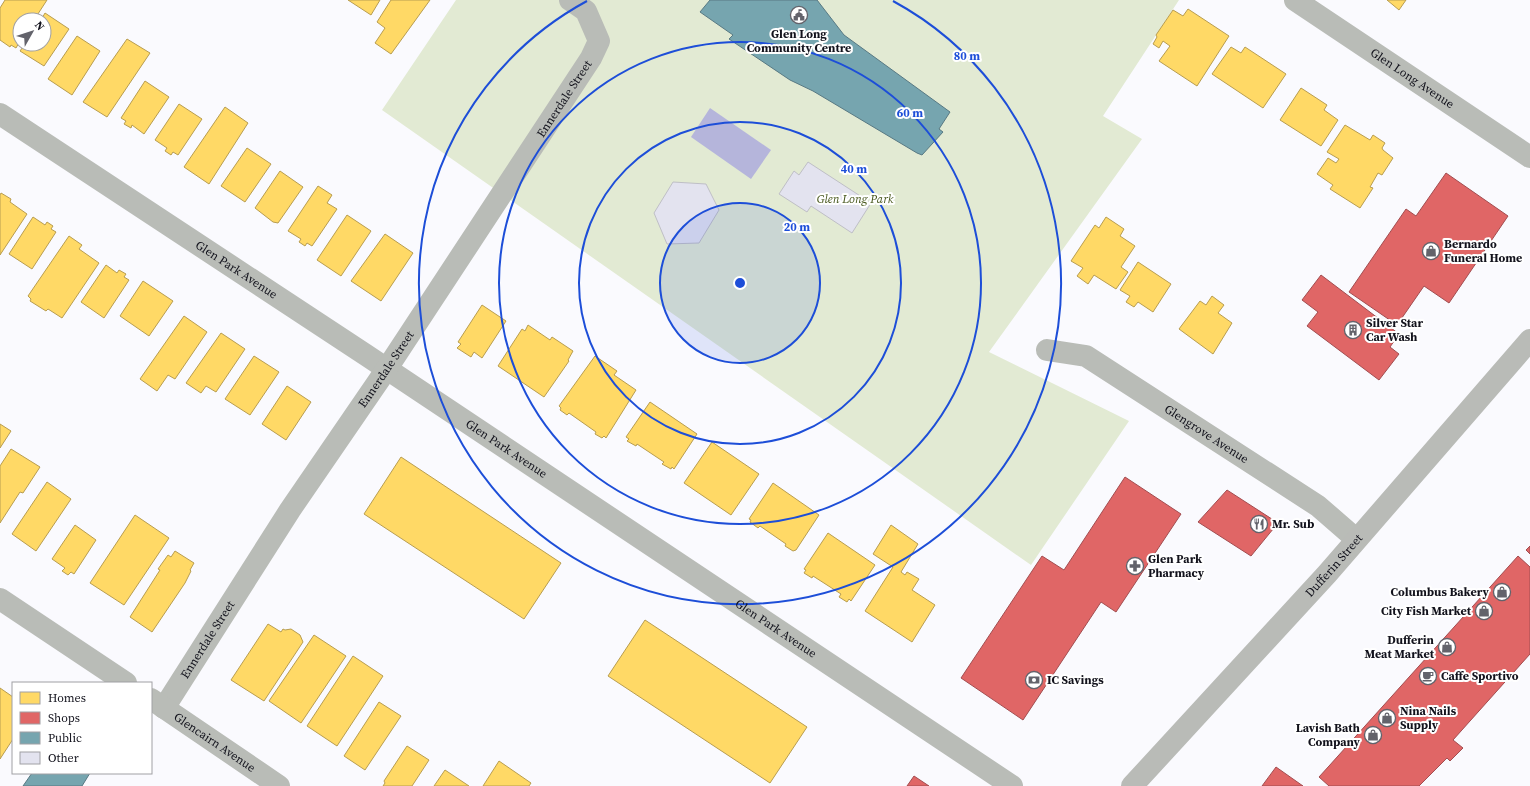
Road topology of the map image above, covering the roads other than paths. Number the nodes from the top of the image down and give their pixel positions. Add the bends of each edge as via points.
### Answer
1 (570, 0) edge
2 (1295, 0) edge
3 (0, 114) edge
4 (1530, 157) edge
5 (1530, 340) edge
6 (1047, 350) dead end
7 (386, 370) junction
8 (1356, 540) junction
9 (0, 599) edge
10 (124, 682) edge
11 (157, 703) edge
12 (279, 786) edge
13 (1012, 786) edge
14 (1132, 786) edge

1 - 7 street, Ennerdale Street via 586,11 595,29 599,41 591,58
2 - 4 street, Glen Long Avenue
3 - 7 street, Glen Park Avenue
5 - 8 main road, Dufferin Street
6 - 8 street, Glengrove Avenue via 1086,356 1318,506
7 - 11 street, Ennerdale Street
7 - 13 street, Glen Park Avenue
8 - 14 main road, Dufferin Street
9 - 10 street
11 - 12 street, Glencairn Avenue

